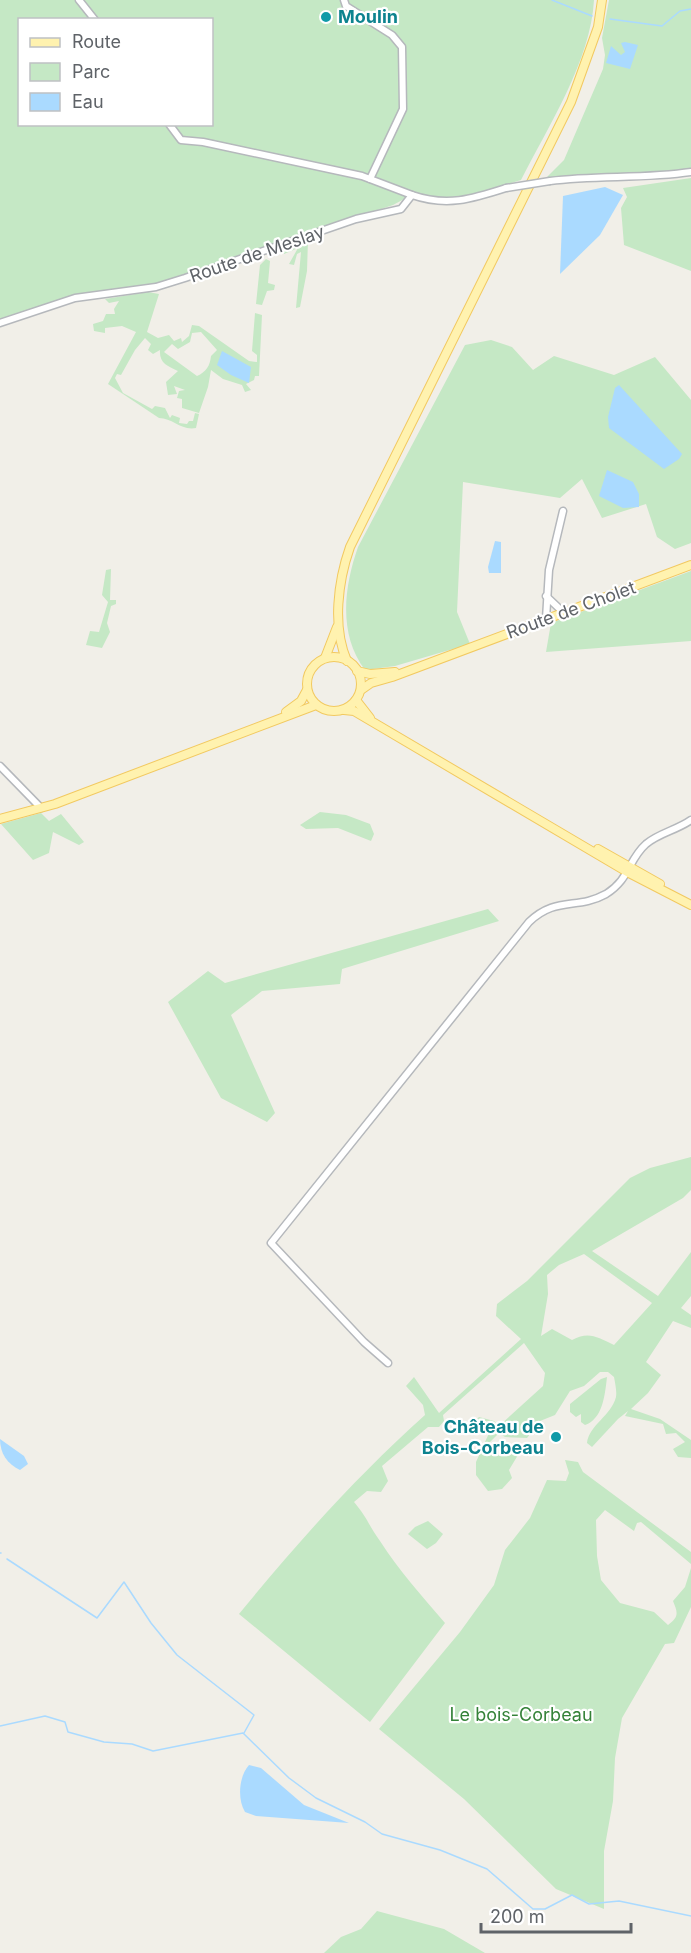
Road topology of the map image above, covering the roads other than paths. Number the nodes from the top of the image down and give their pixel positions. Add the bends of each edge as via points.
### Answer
1 (79, 0) edge
2 (344, 0) edge
3 (602, 0) edge
4 (93, 18) edge
5 (170, 126) edge
6 (691, 172) edge
7 (370, 179) junction
8 (412, 195) junction
9 (0, 323) edge
10 (563, 511) dead end
11 (691, 565) edge
12 (546, 596) junction
13 (564, 613) junction
14 (339, 617) junction
15 (546, 619) junction
16 (326, 658) junction
17 (347, 661) junction
18 (411, 669) junction
19 (357, 671) junction
20 (307, 690) junction
21 (361, 690) junction
22 (356, 700) junction
23 (316, 705) junction
24 (344, 710) junction
25 (271, 722) junction
26 (373, 722) junction
27 (0, 765) edge
28 (41, 808) junction
29 (0, 819) edge
30 (691, 820) edge
31 (630, 870) junction
32 (690, 904) edge
33 (388, 1363) dead end

1 - 4 street
2 - 7 street via 346,6 392,35 402,47 403,109
3 - 14 main road via 598,27 571,102 350,547 343,569
5 - 7 street via 181,140
6 - 8 street, bridge via 550,181 456,202
7 - 8 street
8 - 9 street, Route de Meslay via 401,209 356,219 185,278 156,287 75,298
10 - 12 street
11 - 13 main road, Route de Cholet
12 - 13 street
12 - 15 street
13 - 15 main road, Route de Cholet
14 - 16 main road
14 - 17 main road via 341,648
15 - 18 main road, Route de Cholet
16 - 17 main road
16 - 20 main road via 312,668
17 - 19 main road
18 - 19 main road via 382,674
18 - 21 main road
19 - 21 main road
20 - 23 main road
20 - 25 main road via 301,701
21 - 22 main road
22 - 24 main road
22 - 26 main road
23 - 24 main road via 329,711
23 - 25 main road
24 - 26 main road
25 - 28 main road
26 - 31 main road
27 - 28 street
28 - 29 main road
30 - 31 street via 648,843
31 - 32 main road
31 - 33 street via 605,894 550,906 529,922 271,1243

